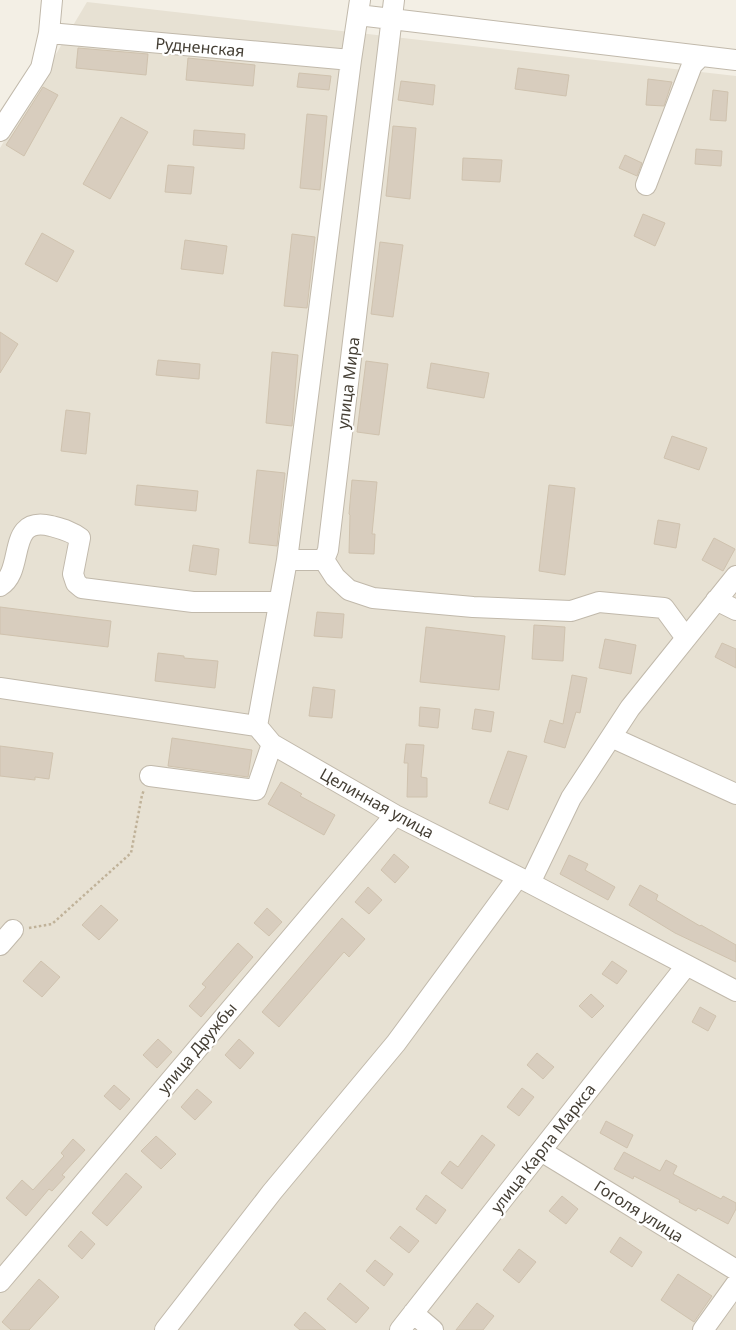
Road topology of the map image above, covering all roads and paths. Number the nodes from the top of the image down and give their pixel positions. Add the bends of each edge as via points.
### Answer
1 (52, 0) edge
2 (359, 7) edge
3 (392, 10) edge
4 (49, 33) junction
5 (700, 57) junction
6 (351, 60) junction
7 (736, 60) edge
8 (0, 131) edge
9 (646, 185) dead end
10 (287, 560) junction
11 (324, 560) junction
12 (736, 576) edge
13 (0, 586) edge
14 (279, 602) junction
15 (711, 607) junction
16 (664, 608) junction
17 (736, 610) edge
18 (686, 638) junction
19 (0, 688) edge
20 (258, 726) junction
21 (611, 737) junction
22 (272, 744) junction
23 (150, 776) joint
24 (736, 794) edge
25 (395, 814) junction
26 (524, 880) junction
27 (6, 938) edge
28 (686, 966) junction
29 (736, 991) edge
30 (541, 1151) junction
31 (736, 1270) edge
32 (0, 1282) edge
33 (736, 1284) edge
34 (413, 1314) junction
35 (165, 1330) edge
36 (400, 1330) edge
37 (434, 1330) edge
38 (703, 1330) edge

1 - 4 street
2 - 3 street
2 - 6 street
3 - 5 street
3 - 11 street, улица Мира via 329,540
4 - 6 street, Рудненская
4 - 8 street via 40,68
5 - 7 street
5 - 9 street via 692,65
6 - 10 street
10 - 11 street
10 - 14 street
11 - 16 street via 349,590 373,598 571,611 600,602
12 - 15 street
13 - 14 street via 11,575 21,534 40,523 72,531 80,538 73,574 82,588 193,602
14 - 20 street
15 - 16 street
15 - 17 street
15 - 18 street
16 - 18 street
18 - 21 street
19 - 20 street
20 - 22 street, Целинная улица
21 - 24 street
21 - 26 street
22 - 23 street via 256,790
22 - 25 street, Целинная улица
23 - 27 path via 142,795 131,853 52,924
25 - 26 street, Целинная улица
25 - 32 street, улица Дружбы
26 - 28 street, Целинная улица
26 - 35 street
28 - 29 street, Целинная улица
28 - 30 street, улица Карла Маркса
30 - 31 street, Гоголя улица
30 - 34 street, улица Карла Маркса
33 - 38 street
34 - 36 street, улица Карла Маркса
34 - 37 street

